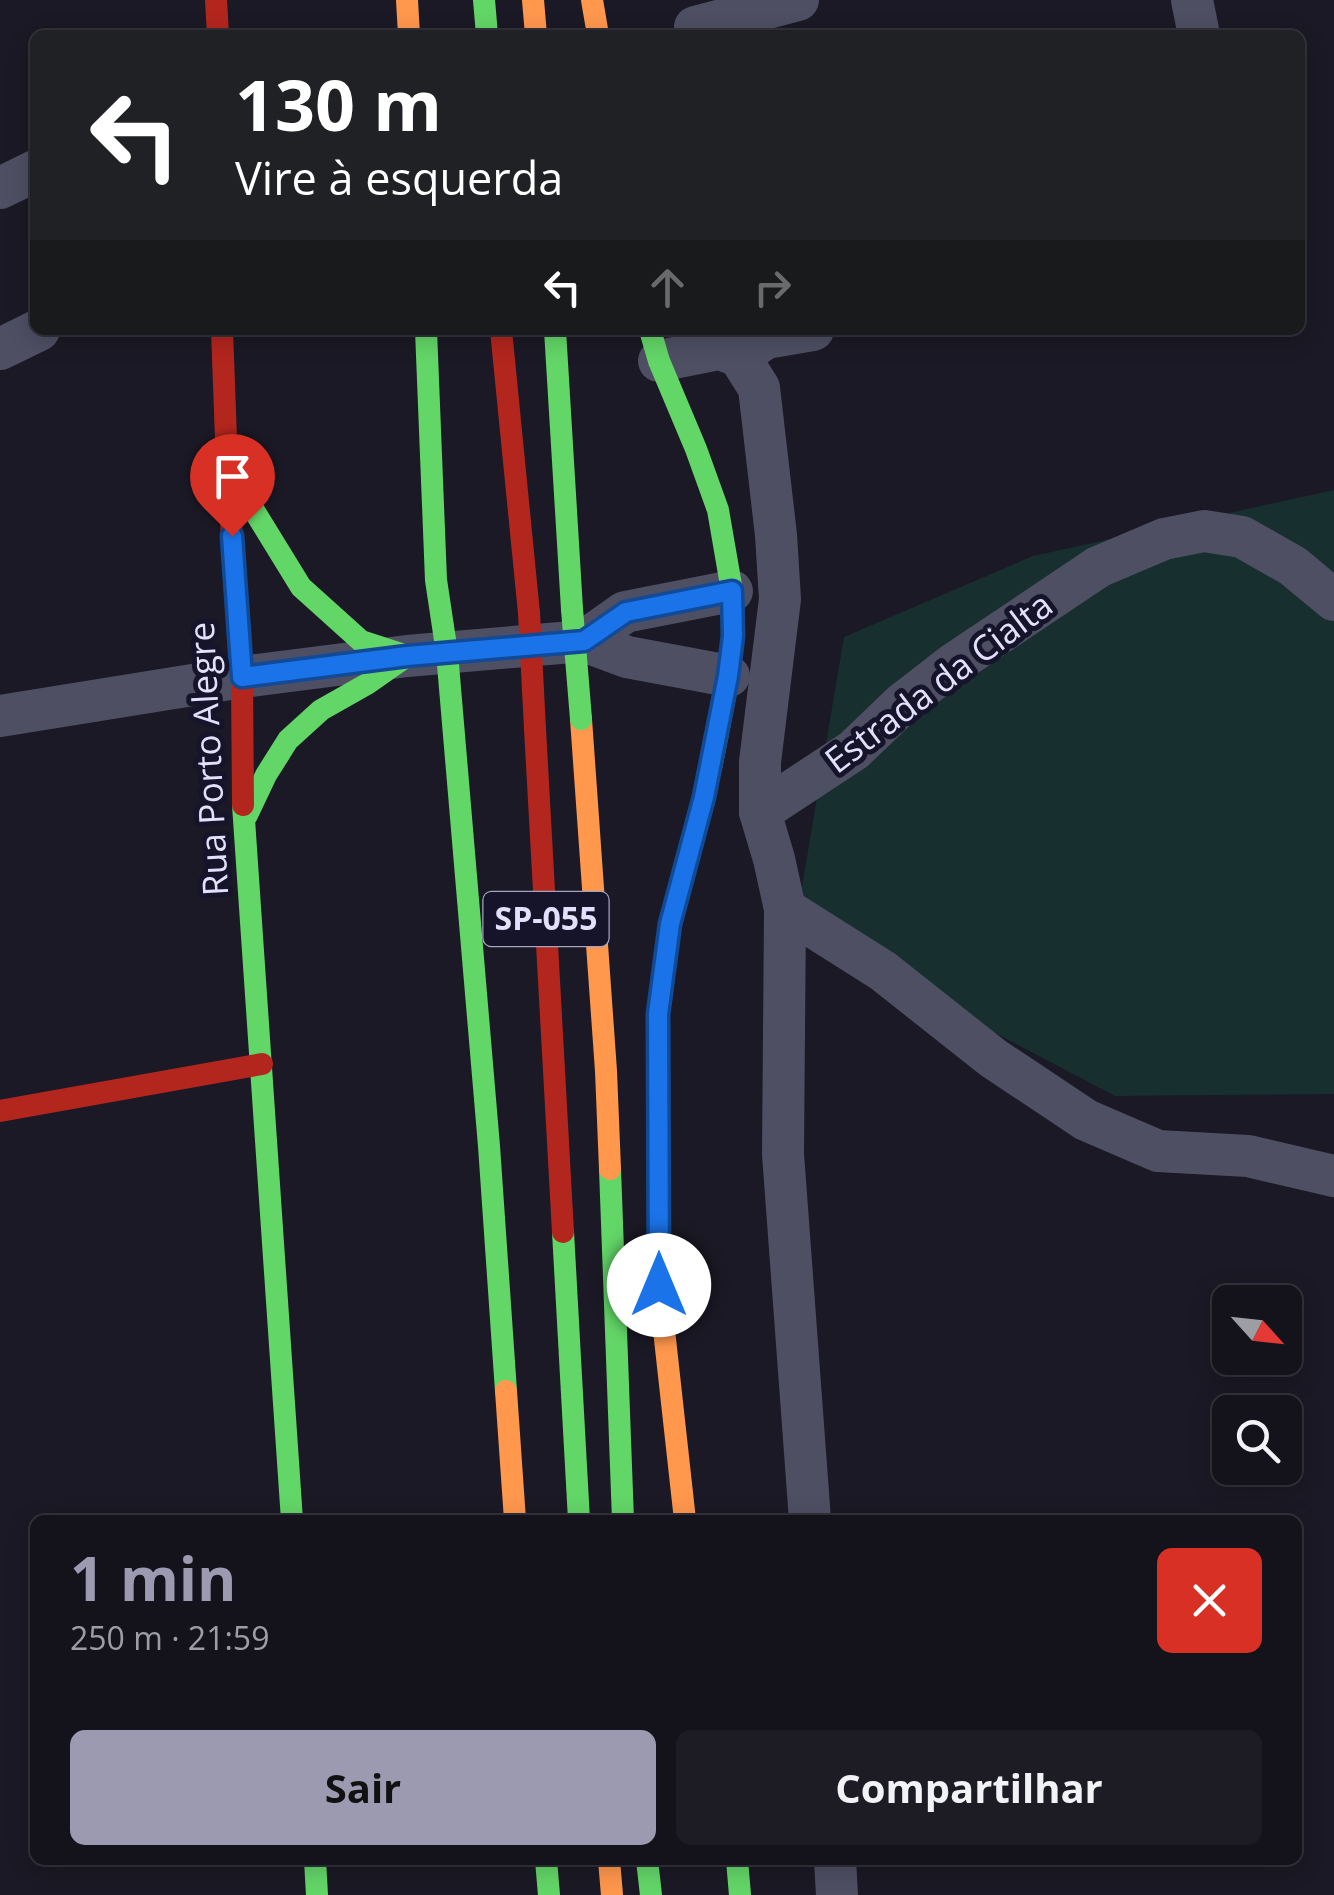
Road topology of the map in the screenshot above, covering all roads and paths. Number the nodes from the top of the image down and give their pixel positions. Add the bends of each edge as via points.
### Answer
1 (216, 0) edge
2 (407, 0) edge
3 (484, 0) edge
4 (533, 0) edge
5 (592, 0) edge
6 (798, 0) edge
7 (1192, 0) edge
8 (694, 21) edge
9 (218, 30) edge
10 (409, 30) edge
11 (487, 30) edge
12 (536, 30) edge
13 (597, 30) edge
14 (1198, 30) edge
15 (30, 173) edge
16 (0, 188) edge
17 (30, 334) edge
18 (222, 335) edge
19 (426, 335) edge
20 (501, 335) edge
21 (555, 335) edge
22 (790, 335) edge
23 (757, 342) edge
24 (654, 346) edge
25 (0, 349) edge
26 (227, 466) junction
27 (732, 591) junction
28 (1334, 600) edge
29 (578, 625) junction
30 (427, 655) junction
31 (728, 676) junction
32 (242, 677) junction
33 (0, 716) edge
34 (760, 812) junction
35 (244, 822) junction
36 (785, 909) junction
37 (262, 1064) junction
38 (0, 1111) edge
39 (1334, 1176) edge
40 (292, 1515) edge
41 (515, 1515) edge
42 (579, 1515) edge
43 (623, 1515) edge
44 (685, 1515) edge
45 (810, 1515) edge
46 (315, 1865) edge
47 (547, 1865) edge
48 (609, 1865) edge
49 (648, 1865) edge
50 (737, 1865) edge
51 (834, 1865) edge
52 (317, 1895) edge
53 (550, 1895) edge
54 (612, 1895) edge
55 (651, 1895) edge
56 (740, 1895) edge
57 (837, 1895) edge

1 - 9 main road
2 - 10 main road
3 - 11 main road
4 - 12 main road
5 - 13 main road
6 - 8 street
7 - 14 street
15 - 16 street
17 - 25 street
18 - 26 main road, Rua Porto Alegre
19 - 30 main road via 436,580
20 - 42 main road, SP-055, bridge via 529,613
21 - 29 main road, SP-055
22 - 23 street
23 - 24 street
23 - 34 street via 780,598
24 - 27 main road via 718,510
26 - 30 main road via 301,586 361,640
26 - 32 main road, Rua Porto Alegre
27 - 29 street
27 - 31 main road
28 - 34 street, Estrada da Cialta via 1294,566 1242,537 1204,531 1164,540 1098,566 952,664 854,750
29 - 30 street
29 - 31 street via 628,657
29 - 43 main road, SP-055, bridge via 606,1071
30 - 32 street
30 - 35 main road via 322,710 288,740
30 - 41 main road via 488,1127
31 - 44 main road via 670,924 658,1014 659,1285
32 - 33 street
32 - 35 main road, Rua Porto Alegre
34 - 36 street
35 - 37 main road, Rua Porto Alegre
36 - 39 street via 883,970 993,1058 1086,1120 1158,1151 1248,1156
36 - 45 street via 783,1154
37 - 38 main road
37 - 40 main road, Rua Porto Alegre
46 - 52 main road
47 - 53 main road
48 - 54 main road
49 - 55 main road
50 - 56 main road
51 - 57 street

